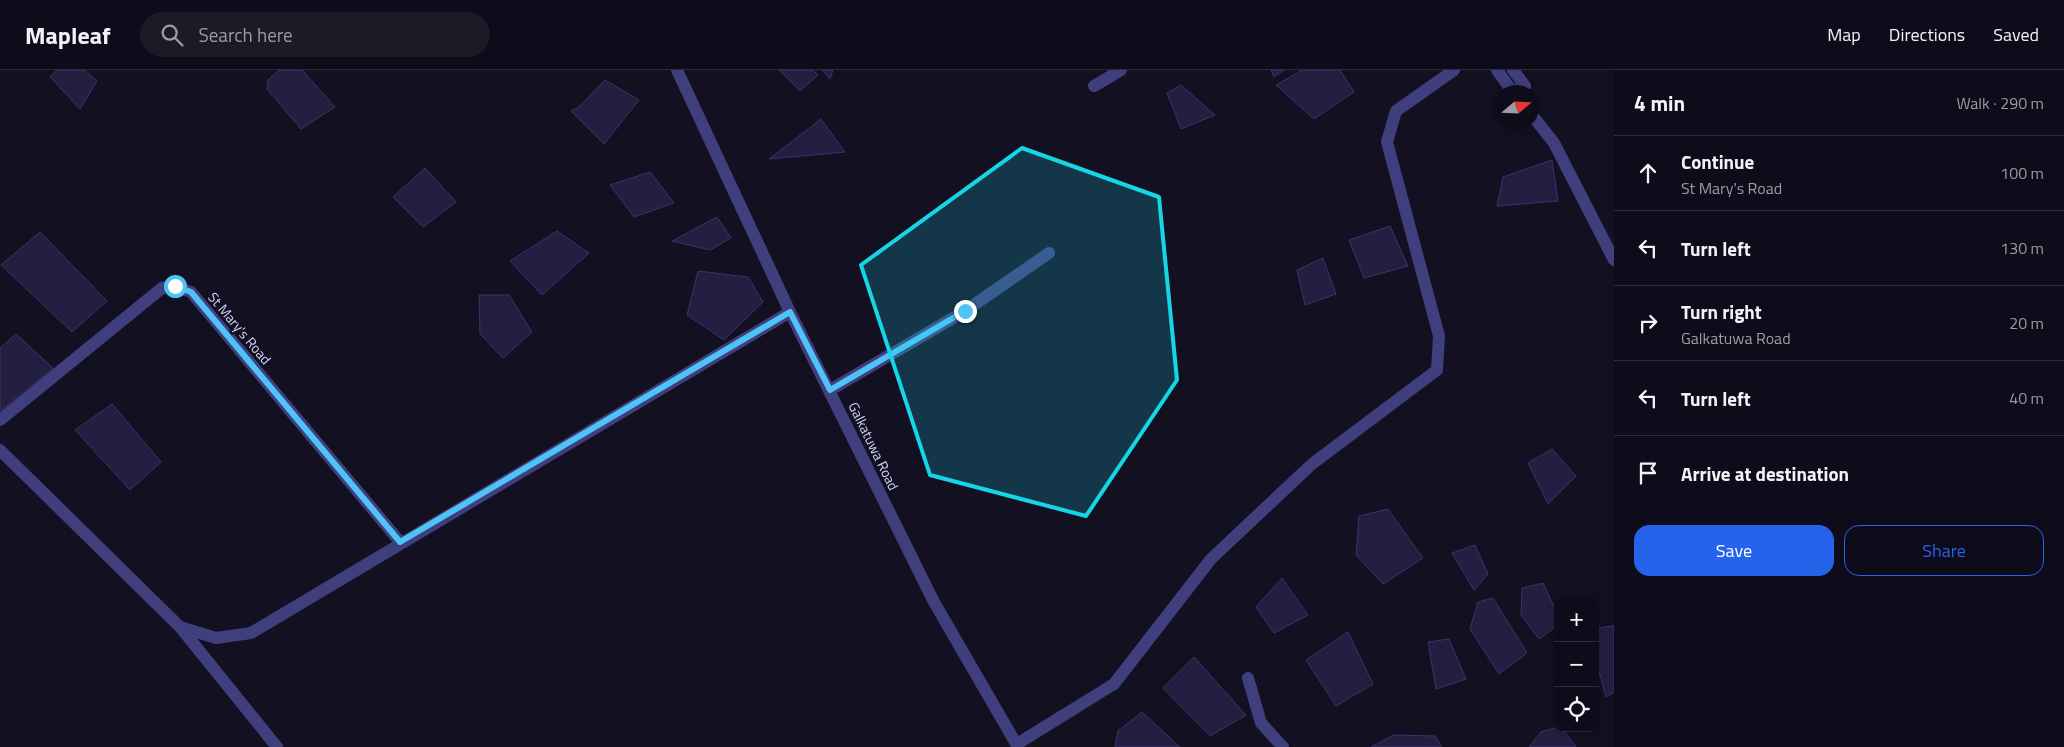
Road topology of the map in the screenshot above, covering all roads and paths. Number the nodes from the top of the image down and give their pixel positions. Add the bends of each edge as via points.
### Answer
1 (677, 70) edge
2 (1121, 70) edge
3 (1454, 70) edge
4 (1496, 70) edge
5 (1512, 70) edge
6 (1508, 85) edge
7 (1524, 85) edge
8 (1094, 86) dead end
9 (1539, 124) edge
10 (1049, 253) dead end
11 (1614, 260) edge
12 (790, 312) junction
13 (830, 390) junction
14 (0, 420) edge
15 (0, 450) edge
16 (400, 542) junction
17 (180, 626) junction
18 (1248, 678) dead end
19 (1017, 745) edge
20 (277, 747) edge
21 (1283, 747) edge

1 - 12 street, Galkatuwa Road
2 - 8 street
3 - 19 street via 1396,111 1387,142 1439,336 1438,370 1312,464 1211,560 1114,684
4 - 6 street
5 - 7 street
9 - 11 street via 1554,142
10 - 13 street via 965,311
12 - 13 street, Galkatuwa Road
12 - 16 street
13 - 19 street, Galkatuwa Road via 934,602
14 - 16 street, St Mary's Road via 162,288 175,286 191,292
15 - 17 street
16 - 17 street via 251,633 216,638
17 - 20 street
18 - 21 street via 1261,723

